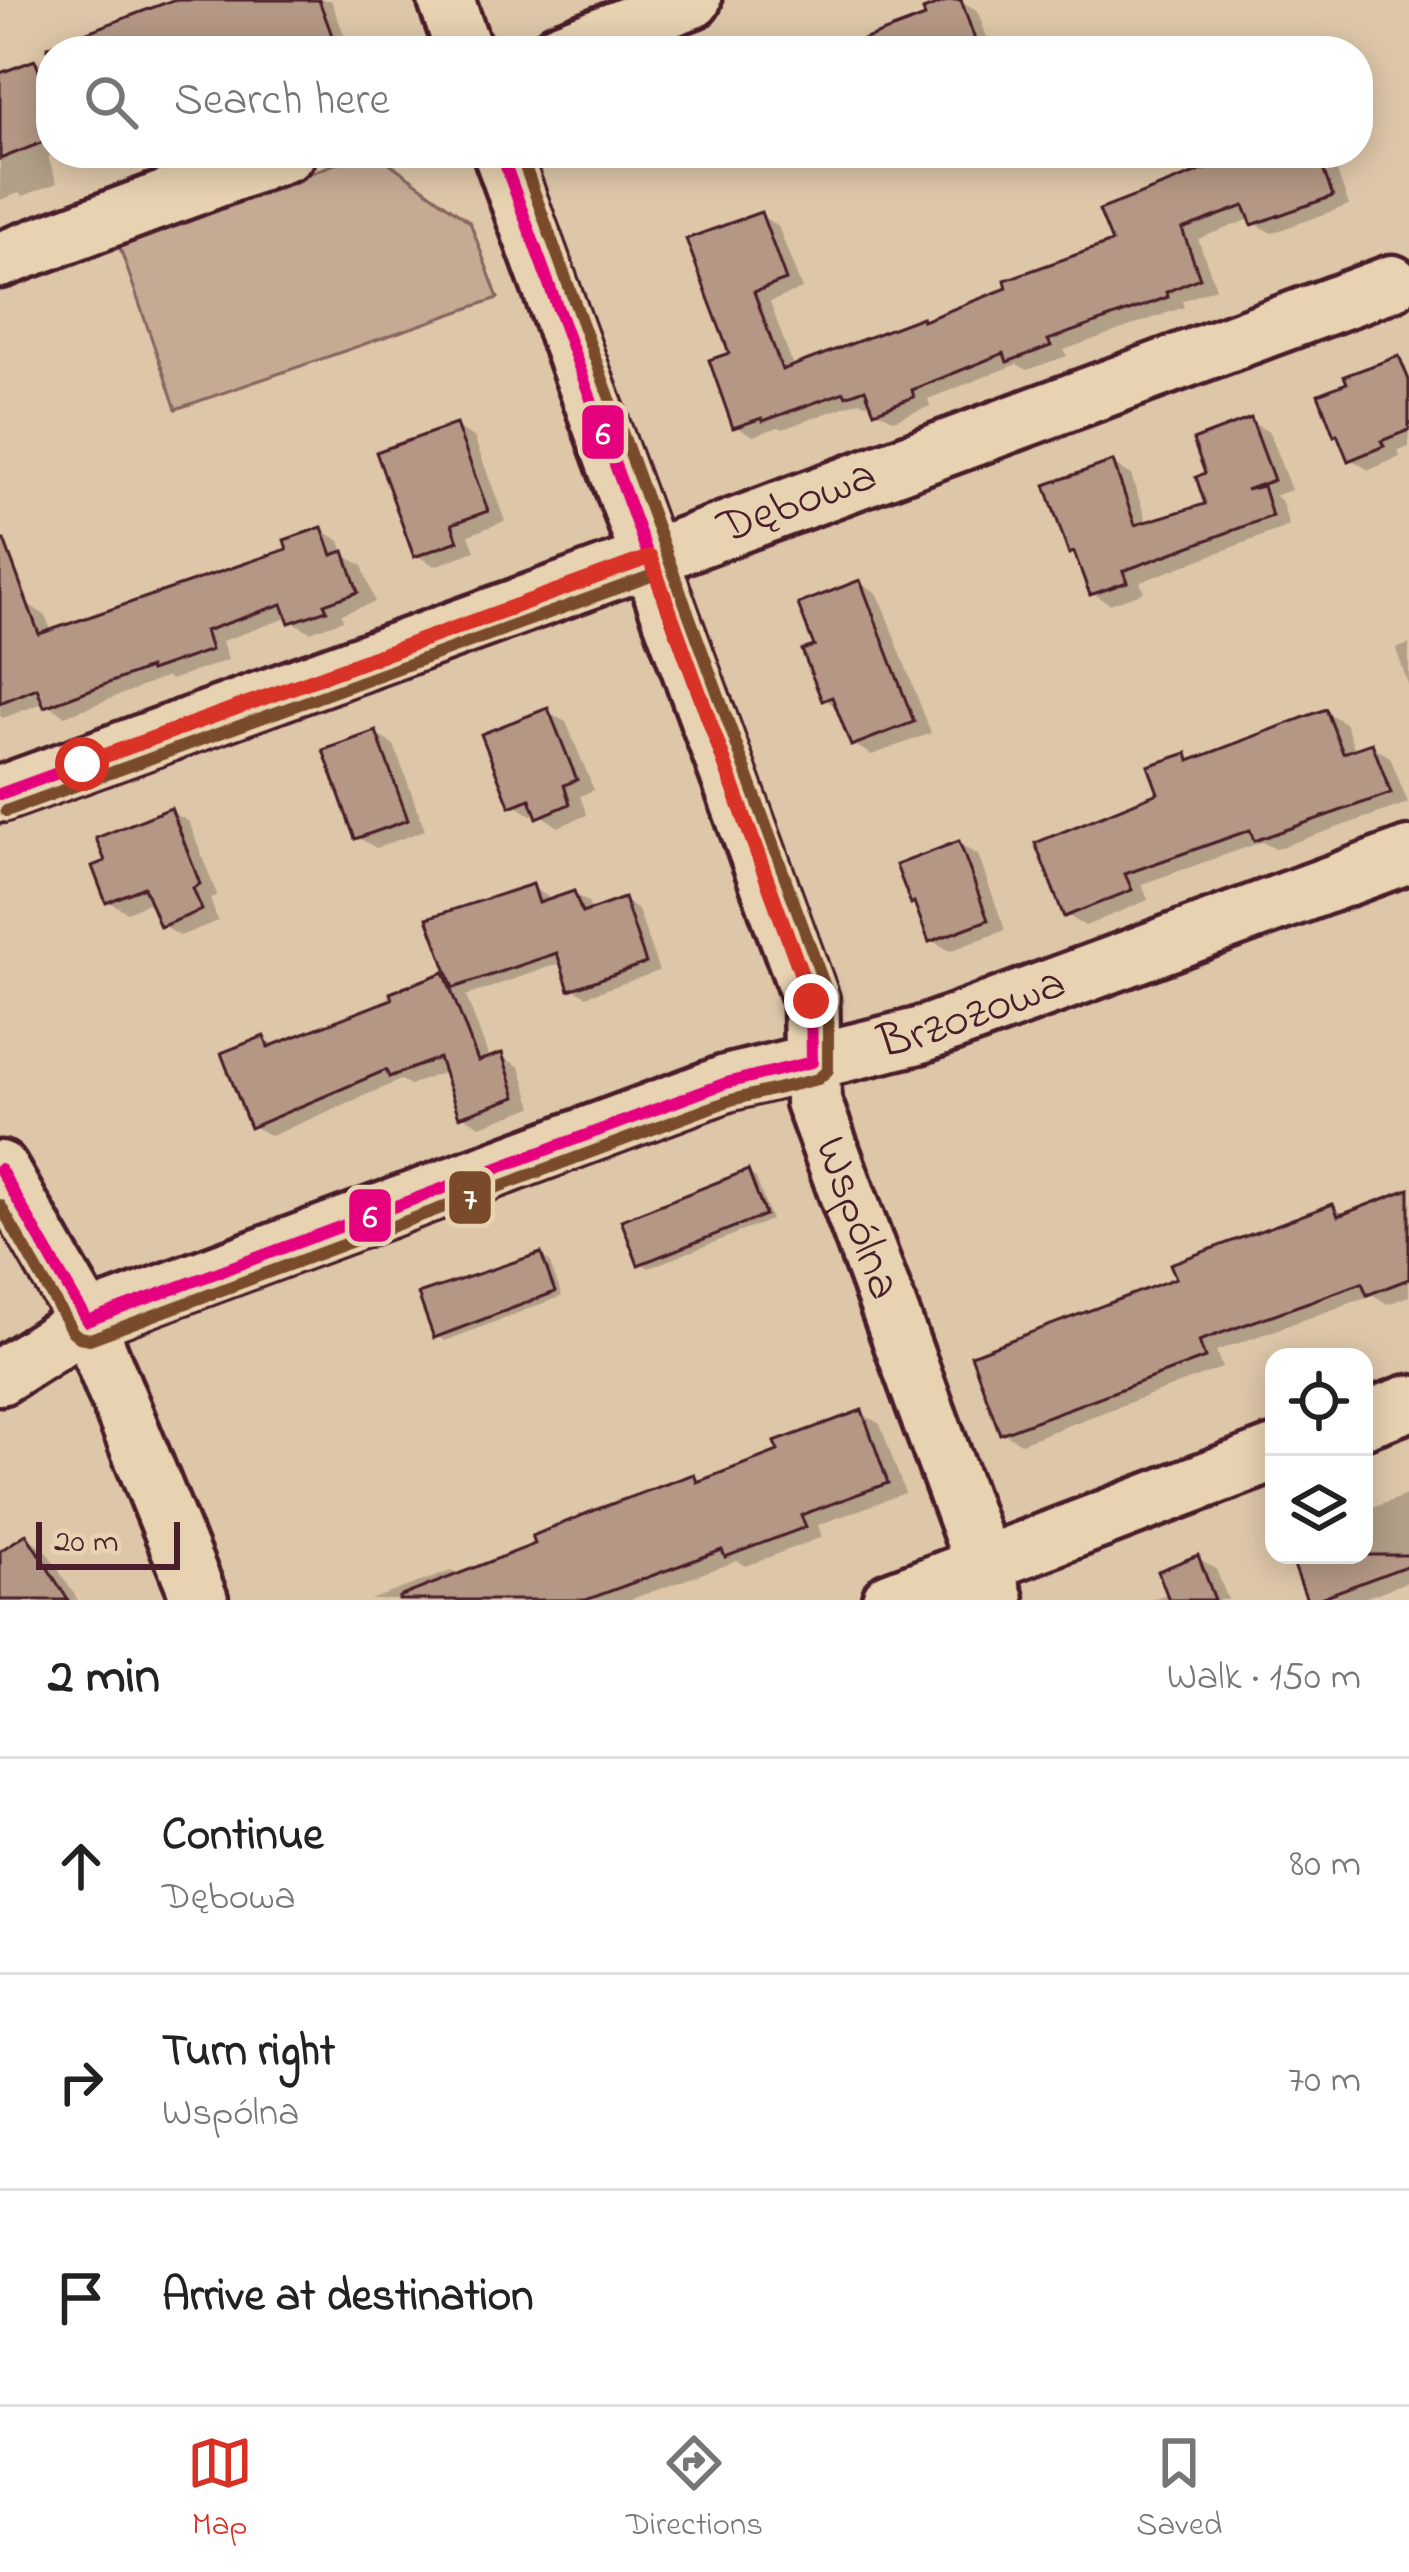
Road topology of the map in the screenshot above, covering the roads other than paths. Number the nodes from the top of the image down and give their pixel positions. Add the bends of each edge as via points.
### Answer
1 (446, 0) edge
2 (693, 0) edge
3 (459, 36) edge
4 (598, 36) edge
5 (247, 168) edge
6 (507, 168) edge
7 (0, 260) edge
8 (1392, 284) dead end
9 (650, 557) junction
10 (0, 794) edge
11 (1409, 855) edge
12 (812, 1062) junction
13 (0, 1169) edge
14 (88, 1321) junction
15 (0, 1377) edge
16 (1409, 1403) edge
17 (1373, 1417) edge
18 (1270, 1456) edge
19 (990, 1582) edge
20 (200, 1600) edge
21 (890, 1600) edge

1 - 3 street
2 - 4 street
5 - 7 street
6 - 9 street, Wspólna
8 - 9 street, Dębowa
9 - 10 street, Dębowa
9 - 12 street, Wspólna via 811,1001
11 - 12 street, Brzozowa via 918,1036
12 - 14 street, Brzozowa via 726,1083
12 - 19 street, Wspólna via 812,1101
13 - 14 street
14 - 15 street, Brzozowa
14 - 20 street
16 - 17 street
18 - 19 street
19 - 21 street

